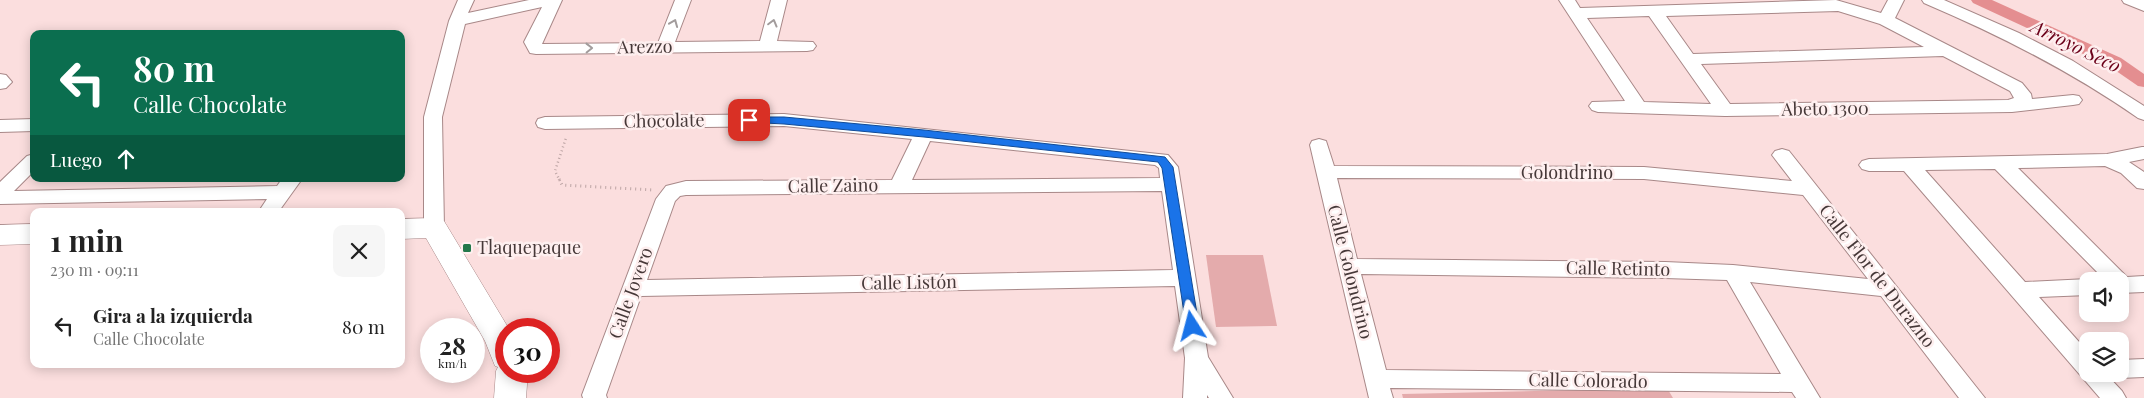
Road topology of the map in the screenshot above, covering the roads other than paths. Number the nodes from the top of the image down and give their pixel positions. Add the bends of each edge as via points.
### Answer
1 (487, 0) edge
2 (553, 0) edge
3 (683, 0) edge
4 (779, 0) edge
5 (1820, 0) edge
6 (1896, 0) edge
7 (1930, 0) edge
8 (2130, 0) edge
9 (1571, 6) edge
10 (1840, 6) junction
11 (2144, 6) edge
12 (1871, 7) edge
13 (462, 9) edge
14 (1654, 11) junction
15 (1886, 20) junction
16 (665, 46) junction
17 (767, 46) junction
18 (807, 46) dead end
19 (1946, 51) junction
20 (1688, 59) junction
21 (0, 78) edge
22 (0, 84) edge
23 (2073, 100) dead end
24 (1598, 106) dead end
25 (2012, 106) junction
26 (1638, 107) junction
27 (1725, 110) junction
28 (2144, 114) edge
29 (30, 124) edge
30 (545, 124) dead end
31 (0, 126) edge
32 (924, 134) junction
33 (1318, 145) dead end
34 (2142, 153) dead end
35 (1782, 154) dead end
36 (2108, 160) junction
37 (2000, 162) junction
38 (30, 164) edge
39 (1910, 164) junction
40 (1869, 165) dead end
41 (1325, 172) junction
42 (2144, 183) edge
43 (1170, 184) junction
44 (288, 186) edge
45 (899, 186) junction
46 (1809, 189) junction
47 (673, 191) joint
48 (271, 208) edge
49 (434, 228) junction
50 (405, 229) edge
51 (30, 234) edge
52 (0, 235) edge
53 (1348, 266) junction
54 (2109, 272) edge
55 (1733, 273) junction
56 (1185, 278) junction
57 (2129, 283) edge
58 (2144, 284) edge
59 (2079, 287) edge
60 (633, 288) junction
61 (1887, 289) junction
62 (2020, 290) junction
63 (495, 332) edge
64 (1197, 358) junction
65 (2079, 358) edge
66 (2144, 368) edge
67 (2129, 369) edge
68 (2099, 382) edge
69 (511, 383) edge
70 (1378, 388) edge
71 (1804, 391) edge
72 (510, 398) edge
73 (594, 398) edge
74 (1194, 398) edge
75 (1221, 398) edge
76 (1973, 398) edge
77 (2114, 398) edge

1 - 13 street
2 - 13 street
2 -> 16 street, Arezzo via 533,42 536,48
16 -> 3 street
17 -> 4 street
5 - 10 street
6 - 15 street
7 - 28 street via 2055,59 2102,85
8 - 11 street
9 - 14 street
9 - 26 street
10 - 12 street
10 - 14 street
12 - 15 street
13 - 49 street via 433,117
14 - 20 street
15 - 19 street
16 - 17 street, Arezzo
17 - 18 street, Arezzo
19 - 20 street
19 - 25 street via 2016,87 2023,100
20 - 27 street
21 - 22 street via 3,82
23 - 25 street, Abeto 1300
24 - 26 street, Abeto 1300
25 - 27 street, Abeto 1300
26 - 27 street, Abeto 1300
29 - 31 street
30 - 32 street, Chocolate via 784,120
32 - 43 street, Chocolate via 1156,158 1168,167
32 - 45 street
33 - 41 street, Calle Golondrino
34 - 36 street
35 - 46 street, Calle Flor de Durazno
36 - 37 street
36 - 42 street via 2128,168
37 - 39 street
37 - 54 street
38 - 44 street via 2,191 0,197
39 - 40 street
39 - 62 street
41 - 46 street, Golondrino via 1644,174
41 - 53 street, Calle Golondrino
43 - 45 street, Calle Zaino
43 - 56 street
44 - 48 street
45 - 47 street, Calle Zaino via 686,188
46 - 61 street, Calle Flor de Durazno
47 - 60 street, Calle Jovero via 666,199
49 - 50 street
49 - 63 street
51 - 52 street
53 - 55 street, Calle Retinto
53 - 70 street, Calle Golondrino
55 - 61 street, Calle Retinto
55 - 71 street
56 - 60 street, Calle Listón
56 - 64 street
57 - 58 street
59 - 62 street
60 - 73 street, Calle Jovero
61 - 76 street, Calle Flor de Durazno
62 - 65 street
64 - 74 street
64 - 75 street
66 - 67 street
68 - 77 street
69 - 72 street
70 - 71 street, Calle Colorado
74 - 75 street

